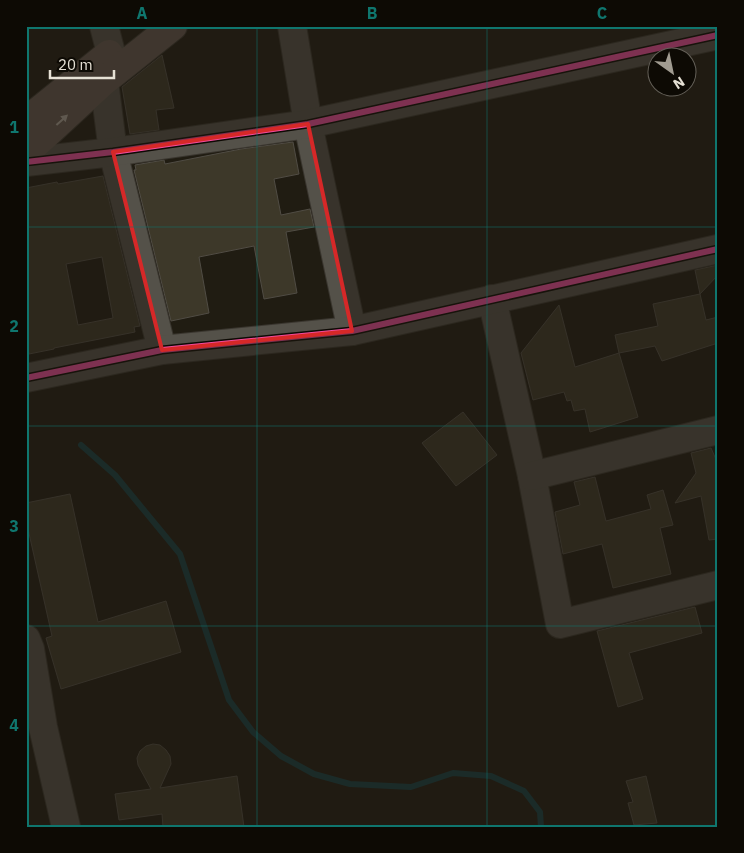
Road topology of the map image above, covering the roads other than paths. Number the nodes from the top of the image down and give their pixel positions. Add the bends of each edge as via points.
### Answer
1 (104, 26) edge
2 (143, 26) edge
3 (173, 26) edge
4 (292, 26) edge
5 (716, 26) edge
6 (718, 35) edge
7 (111, 53) junction
8 (104, 81) junction
9 (26, 121) edge
10 (308, 124) junction
11 (113, 152) junction
12 (26, 153) edge
13 (26, 162) edge
14 (718, 248) edge
15 (492, 299) junction
16 (352, 331) junction
17 (162, 350) junction
18 (26, 378) edge
19 (718, 430) edge
20 (532, 476) junction
21 (718, 584) edge
22 (26, 639) edge
23 (66, 827) edge

1 - 7 street
2 - 7 main road
3 - 8 main road
4 - 10 street
5 - 6 street
6 - 10 street
7 - 8 street
7 - 9 main road
8 - 11 street
12 -> 8 main road
10 - 11 street
10 - 16 street
11 - 13 street
11 - 17 street
14 - 15 street
15 - 16 street
15 - 20 street
16 - 17 street
17 - 18 street
19 - 20 street
20 - 21 street via 560,624
22 - 23 street

